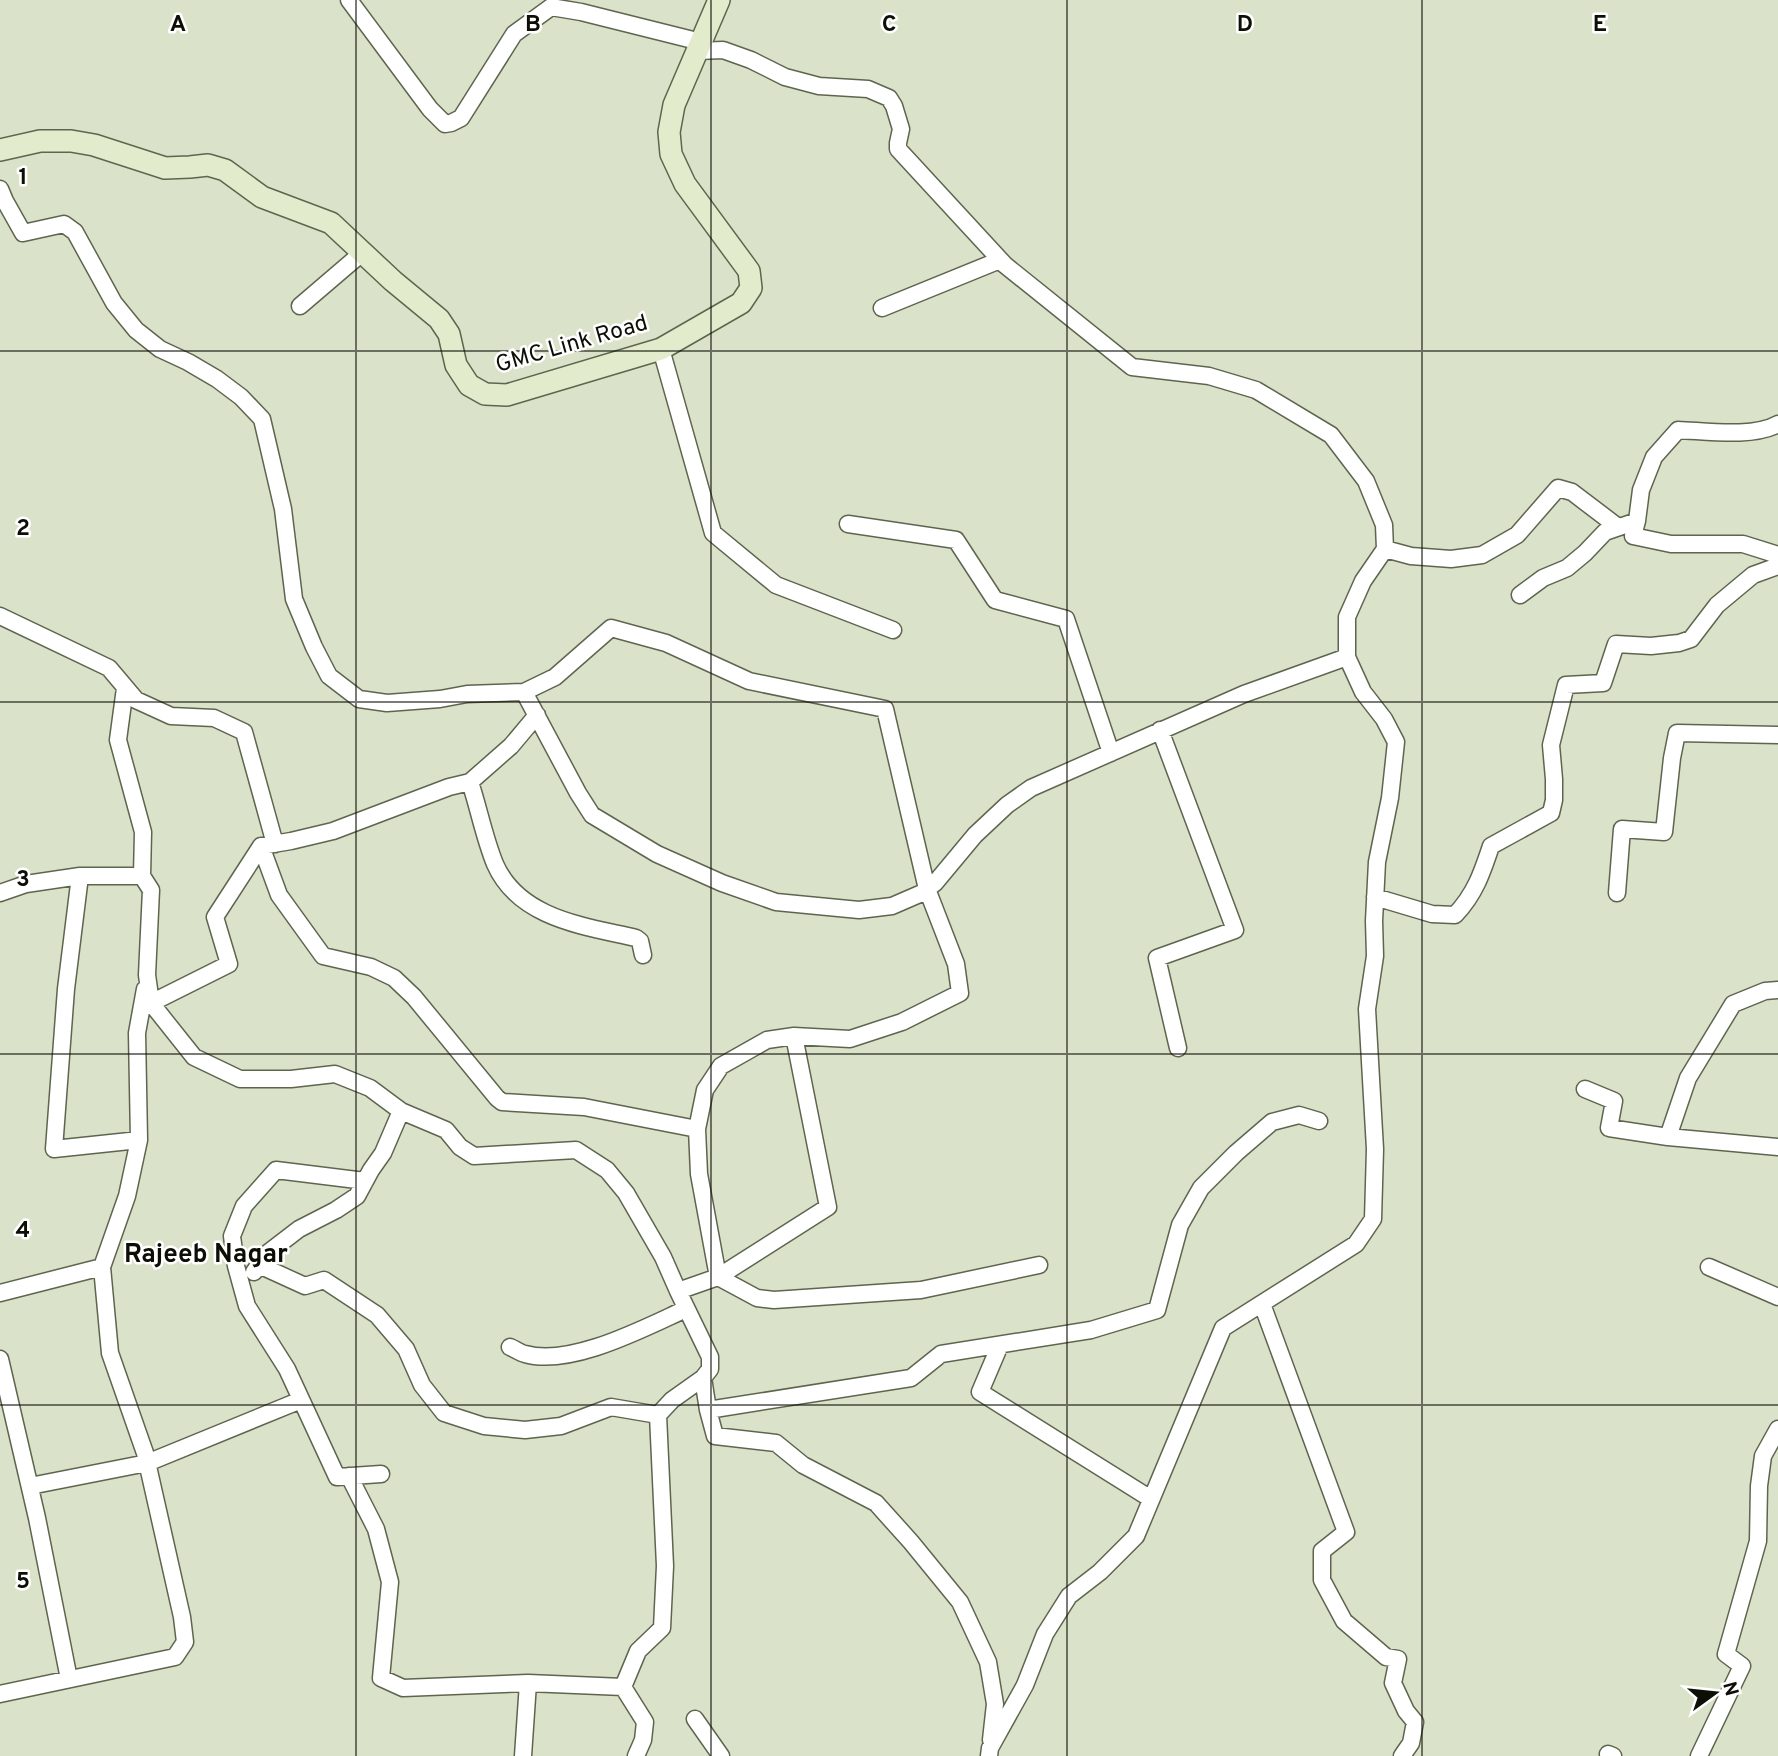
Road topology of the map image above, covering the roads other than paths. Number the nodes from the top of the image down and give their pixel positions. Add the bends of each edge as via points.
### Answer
1 (349, 0) edge
2 (719, 0) edge
3 (551, 3) edge
4 (699, 46) junction
5 (0, 150) edge
6 (0, 189) edge
7 (362, 253) junction
8 (1000, 260) junction
9 (300, 306) dead end
10 (882, 308) dead end
11 (661, 349) junction
12 (1778, 424) edge
13 (1636, 521) junction
14 (848, 524) dead end
15 (1618, 527) junction
16 (1385, 549) junction
17 (1778, 555) edge
18 (1778, 566) edge
19 (1520, 595) dead end
20 (0, 616) edge
21 (893, 630) dead end
22 (1347, 657) junction
23 (125, 688) junction
24 (524, 692) junction
25 (537, 715) junction
26 (1160, 730) junction
27 (1778, 735) edge
28 (1111, 752) junction
29 (470, 782) junction
30 (268, 845) junction
31 (80, 876) junction
32 (142, 876) junction
33 (927, 889) junction
34 (0, 893) edge
35 (1617, 893) dead end
36 (1375, 897) junction
37 (643, 956) dead end
38 (148, 975) junction
39 (1778, 990) edge
40 (151, 1003) junction
41 (794, 1036) junction
42 (1178, 1048) dead end
43 (1585, 1089) dead end
44 (401, 1111) junction
45 (1320, 1121) dead end
46 (697, 1129) junction
47 (1668, 1137) junction
48 (139, 1140) junction
49 (1778, 1147) edge
50 (365, 1181) junction
51 (259, 1265) junction
52 (1039, 1265) dead end
53 (102, 1267) junction
54 (1709, 1267) dead end
55 (718, 1277) junction
56 (242, 1287) junction
57 (678, 1292) junction
58 (0, 1293) edge
59 (1778, 1297) edge
60 (1262, 1304) junction
61 (687, 1309) junction
62 (1000, 1345) junction
63 (510, 1347) dead end
64 (0, 1359) edge
65 (703, 1378) junction
66 (301, 1400) junction
67 (708, 1410) junction
68 (658, 1415) junction
69 (1778, 1429) edge
70 (147, 1463) junction
71 (381, 1474) dead end
72 (349, 1476) junction
73 (30, 1486) junction
74 (1152, 1499) junction
75 (69, 1679) junction
76 (528, 1683) junction
77 (624, 1687) junction
78 (0, 1694) edge
79 (695, 1719) dead end
80 (989, 1752) edge
81 (523, 1756) edge
82 (636, 1756) edge
83 (722, 1756) edge
84 (1402, 1756) edge
85 (1699, 1756) edge

1 - 3 street via 445,124 461,118 514,34
2 - 4 street, GMC Link Road
3 - 4 street
4 - 8 street via 723,50 785,78 819,86 869,89 889,98 901,129 898,149
4 - 11 street, GMC Link Road via 674,105 668,132 671,154 685,184 749,271 751,288 741,303
5 - 7 street, GMC Link Road via 40,141 71,141 165,168 208,165 225,170 262,197 331,223
6 - 24 street via 23,233 64,224 75,232 114,303 136,330 160,349 217,379 262,419 283,509 294,599 329,676 359,699 387,704
7 - 9 street
7 - 11 street, GMC Link Road via 439,319 449,334 456,365 469,385 485,394 507,395
8 - 10 street
8 - 16 street via 1132,367 1209,376 1256,390 1331,435 1366,481 1384,525
11 - 21 street via 713,533 776,585
12 - 13 street via 1737,433 1678,430 1654,457 1641,490
13 - 15 street
13 - 17 street via 1633,536 1671,544 1743,544
14 - 28 street via 956,540 995,600 1066,619
15 - 16 street via 1572,492 1558,488 1517,535 1482,555 1451,559
15 - 19 street via 1605,532 1567,568
16 - 22 street via 1363,580 1347,617
18 - 36 street via 1753,575 1737,588 1691,639 1651,646 1616,644 1603,684 1566,685 1551,745 1551,813 1491,846 1479,881 1455,915 1432,914
20 - 23 street via 109,668
22 - 26 street
22 - 36 street via 1363,692 1396,742
23 - 30 street via 136,700 171,716 214,718 244,732
23 - 32 street via 118,740 143,832
24 - 25 street
24 - 33 street via 555,677 611,628 666,643 749,681 885,709
25 - 29 street via 511,746
25 - 33 street via 592,815 657,854 722,883 776,902 859,910 892,906
26 - 28 street
26 - 42 street via 1235,930 1157,958
27 - 35 street via 1677,733 1664,832 1622,829
28 - 33 street via 1031,788 1007,805
29 - 30 street via 333,831
29 - 37 street via 496,866 518,896 543,913 576,925 636,938
30 - 40 street via 215,917 229,964
30 - 46 street via 279,895 323,956 371,967 394,978 502,1102 584,1107
31 - 32 street
31 - 34 street
31 - 48 street via 54,1149
32 - 38 street via 151,890
33 - 41 street via 956,964 960,993 902,1022 850,1039
36 - 60 street via 1375,956 1367,1009 1375,1149 1373,1219 1356,1244
38 - 40 street
38 - 48 street via 137,1033
39 - 47 street via 1733,1004 1688,1078
40 - 44 street via 194,1056 240,1079 335,1074 370,1088
41 - 46 street via 766,1040 721,1066 705,1090
41 - 55 street via 828,1208
43 - 47 street via 1614,1101 1609,1128
44 - 50 street
44 - 57 street via 446,1130 474,1156 576,1150 607,1170 626,1193
45 - 62 street via 1299,1115 1272,1122 1201,1188 1180,1225 1157,1310 1091,1330
46 - 55 street via 699,1174
47 - 49 street
48 - 53 street via 127,1196
50 - 51 street via 357,1196 299,1229
50 - 56 street via 275,1170 244,1206 232,1236
51 - 56 street
51 - 68 street via 305,1286 324,1280 377,1315 406,1349 422,1385 444,1413 484,1426 525,1430 561,1426 611,1407
52 - 55 street via 921,1290 774,1300 757,1298
53 - 58 street
53 - 70 street via 110,1353
54 - 59 street
55 - 57 street
56 - 66 street via 247,1306
57 - 61 street
60 - 74 street via 1223,1328
60 - 84 street via 1346,1532 1322,1551 1322,1580 1344,1621 1386,1657 1398,1659 1393,1683 1415,1722 1411,1743
61 - 63 street via 590,1349 555,1357 524,1354
61 - 65 street via 709,1357 710,1369
62 - 67 street via 941,1354 911,1378
62 - 74 street via 980,1392
64 - 73 street
65 - 67 street
65 - 68 street
66 - 70 street
66 - 72 street via 337,1477
67 - 80 street via 715,1436 776,1443 803,1465 876,1503 911,1542 960,1602 988,1662 995,1704
68 - 77 street via 663,1628 638,1651
69 - 85 street via 1763,1456 1758,1541 1726,1654 1742,1667
70 - 73 street
70 - 75 street via 185,1642 175,1657
71 - 72 street
72 - 76 street via 376,1529 390,1582 381,1678 403,1688
73 - 75 street
74 - 80 street via 1136,1536 1069,1597 1045,1634 1025,1685
75 - 78 street
76 - 77 street
76 - 81 street
77 - 82 street via 645,1722
79 - 83 street

